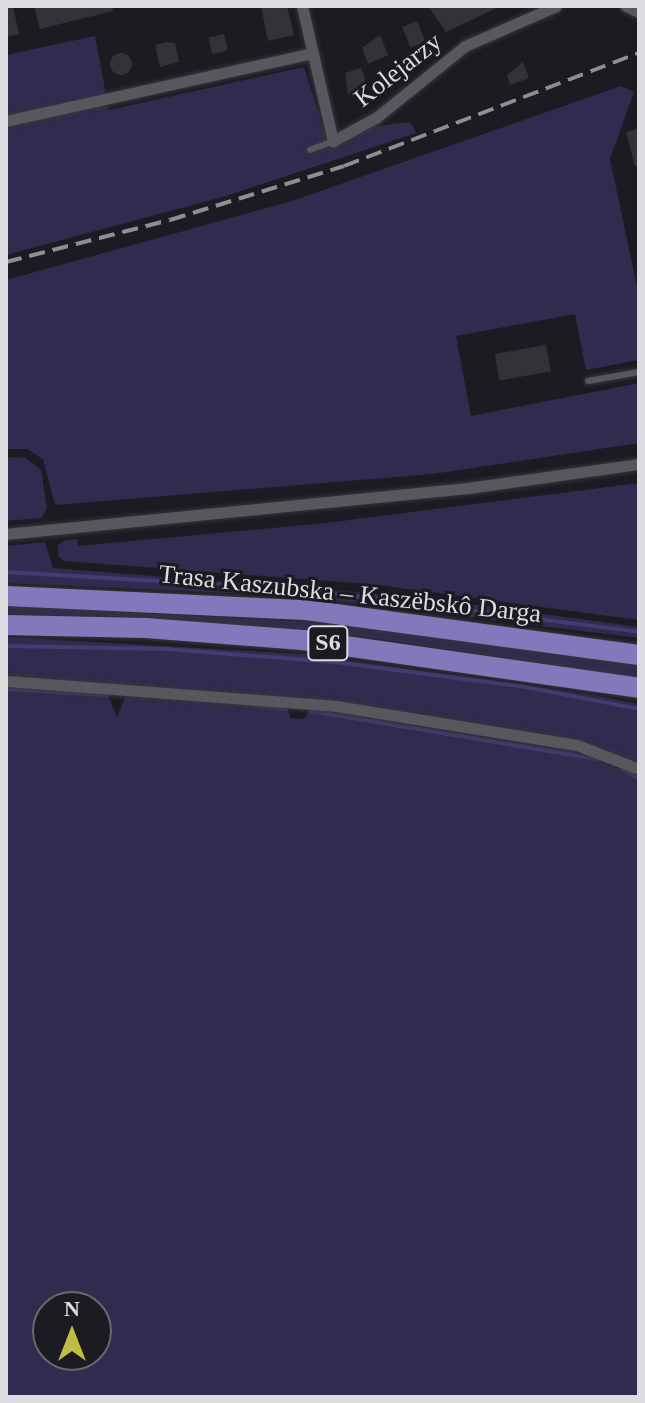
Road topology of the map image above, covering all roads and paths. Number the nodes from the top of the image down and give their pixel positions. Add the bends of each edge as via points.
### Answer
1 (302, 6) edge
2 (556, 6) edge
3 (626, 6) edge
4 (639, 12) edge
5 (313, 53) junction
6 (6, 121) edge
7 (333, 141) junction
8 (310, 150) dead end
9 (639, 372) edge
10 (588, 381) dead end
11 (639, 464) edge
12 (6, 534) edge
13 (6, 596) edge
14 (6, 625) edge
15 (639, 655) edge
16 (6, 681) edge
17 (639, 688) edge
18 (639, 769) edge

1 - 5 street
2 - 7 street, Kolejarzy via 465,46 377,117
3 - 4 street
5 - 6 street
5 - 7 street
7 - 8 lane, Kolejarzy
9 - 10 lane
11 - 12 street via 475,487
13 - 15 highway, Trasa Kaszubska – Kaszëbskô Darga / S6 via 306,610
14 - 17 highway, Trasa Kaszubska – Kaszëbskô Darga / S6 via 146,628 303,640
16 - 18 street via 336,706 577,745

